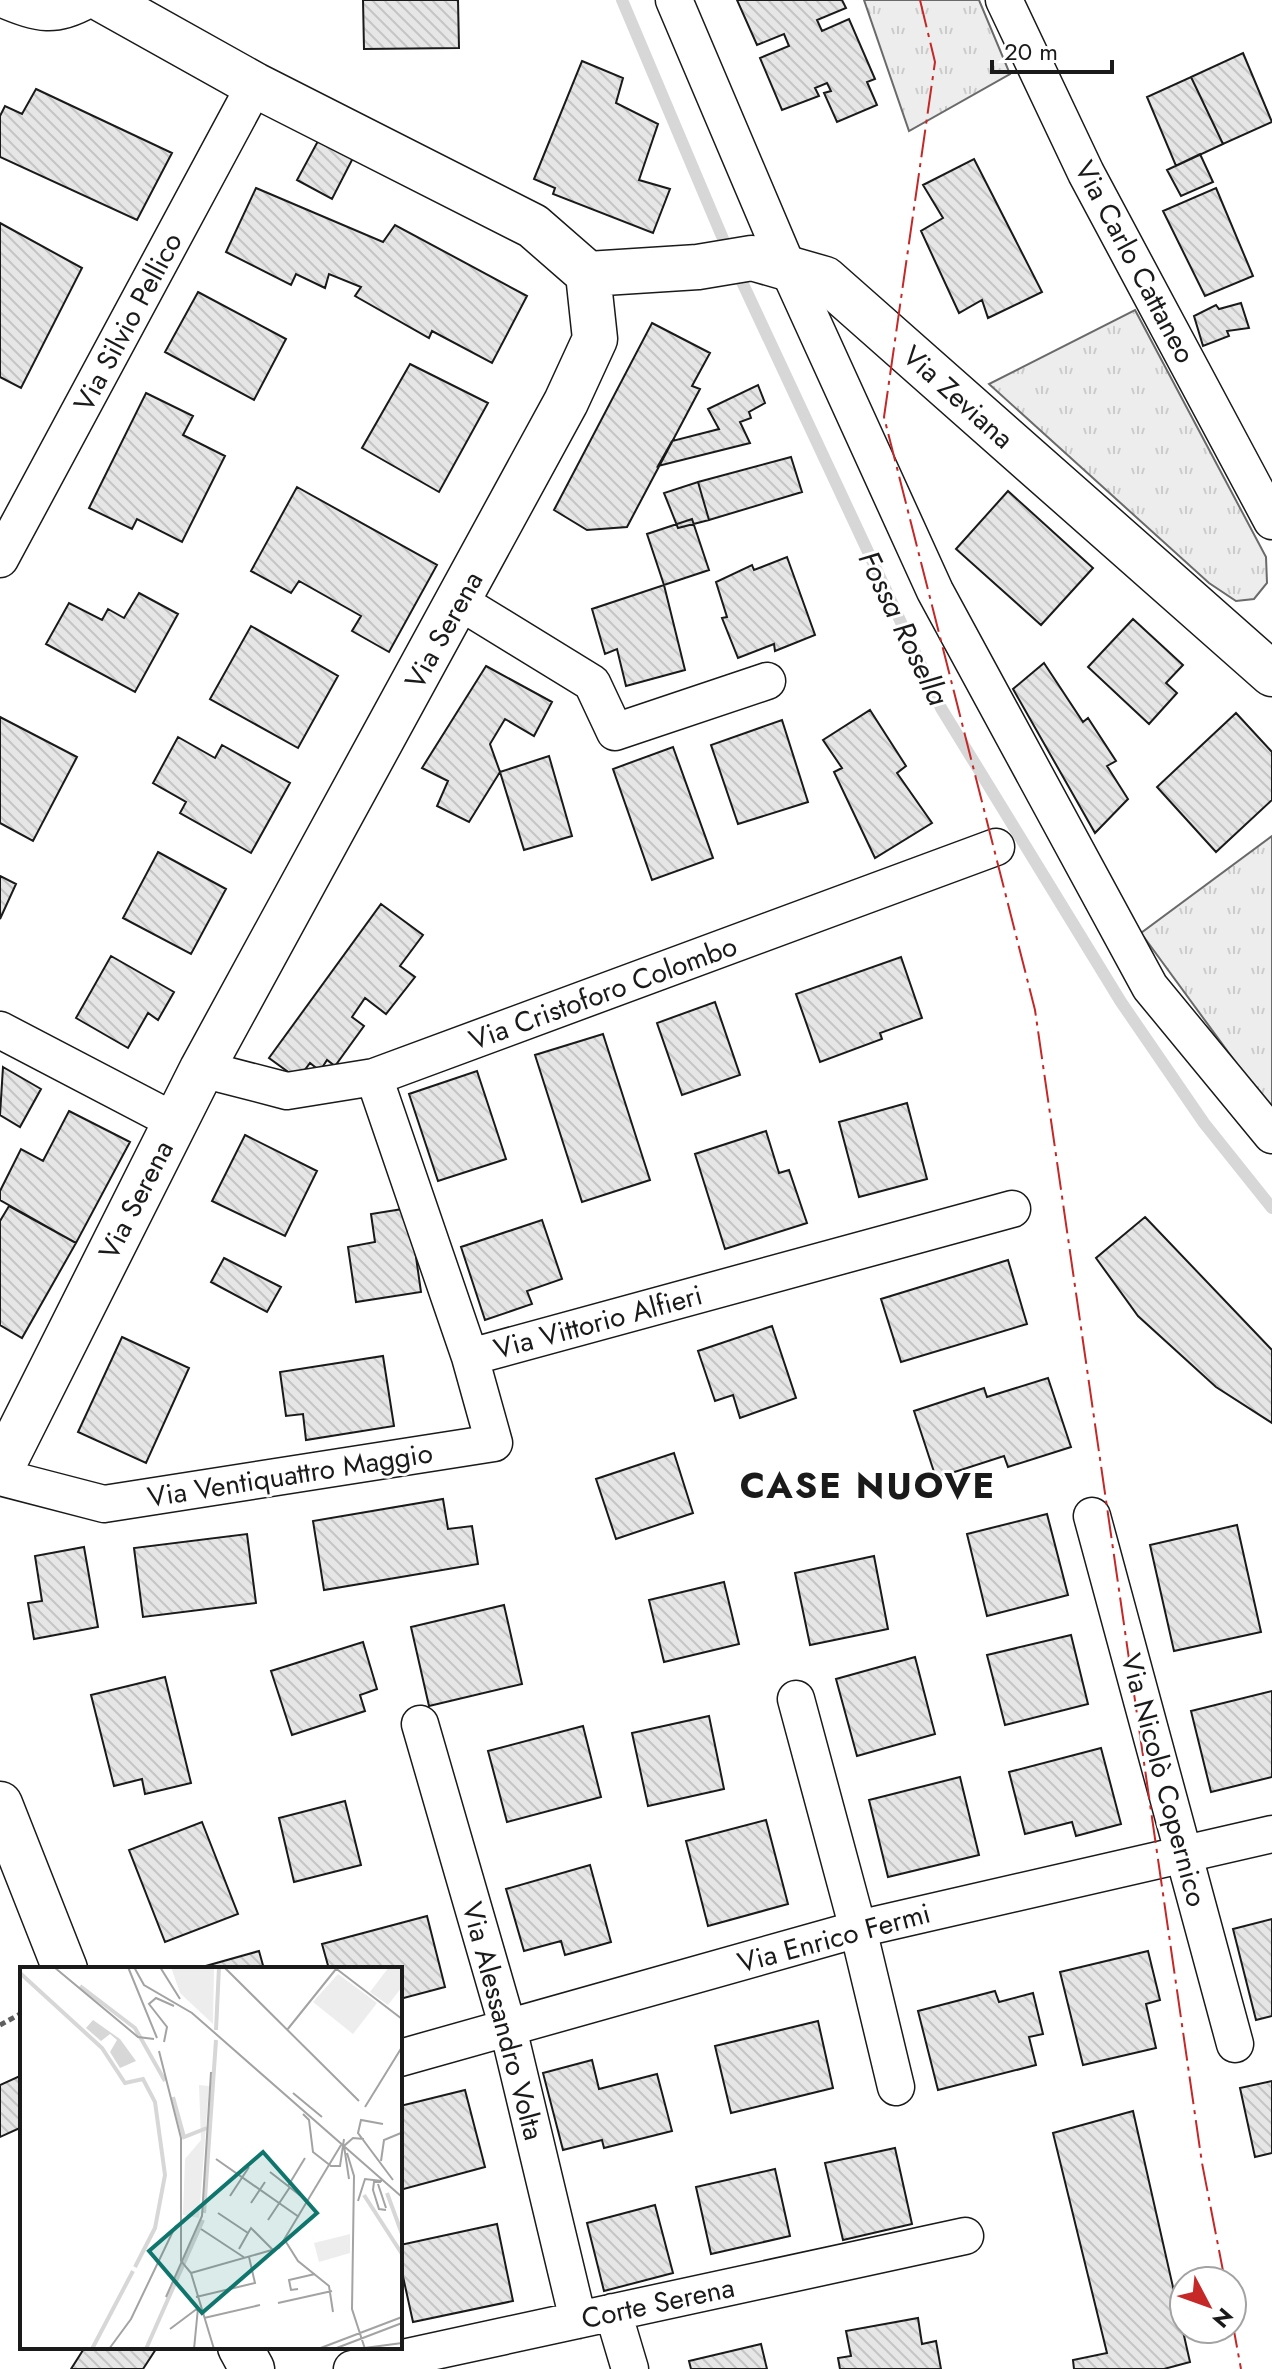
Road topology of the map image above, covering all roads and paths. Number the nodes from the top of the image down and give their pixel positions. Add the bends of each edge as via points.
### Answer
1 (5, 0) edge
2 (87, 0) edge
3 (103, 0) edge
4 (674, 0) edge
5 (1004, 0) edge
6 (255, 85) junction
7 (770, 262) junction
8 (588, 274) junction
9 (1272, 521) edge
10 (0, 559) edge
11 (460, 602) junction
12 (1270, 666) edge
13 (767, 681) dead end
14 (996, 847) dead end
15 (0, 1030) edge
16 (202, 1069) junction
17 (374, 1077) junction
18 (176, 1122) junction
19 (1272, 1135) edge
20 (1012, 1209) dead end
21 (470, 1357) junction
22 (0, 1474) edge
23 (1092, 1516) dead end
24 (796, 1699) dead end
25 (420, 1724) dead end
26 (0, 1804) edge
27 (1272, 1834) edge
28 (1185, 1855) junction
29 (858, 1929) junction
30 (64, 1967) edge
31 (20, 2014) edge
32 (0, 2025) edge
33 (508, 2028) junction
34 (1235, 2044) dead end
35 (402, 2057) edge
36 (896, 2087) dead end
37 (965, 2236) dead end
38 (613, 2312) junction
39 (578, 2320) junction
40 (241, 2349) edge
41 (252, 2369) edge
42 (352, 2369) edge
43 (630, 2369) edge

1 - 2 street via 32,12 64,13
3 - 6 street
4 - 7 street
5 - 9 street, Via Carlo Cattaneo via 1086,173
6 - 8 street via 533,226
6 - 10 street, Via Silvio Pellico
7 - 8 street, Via Zeviana
7 - 12 street, Via Zeviana via 825,279
7 - 19 street via 935,591 1150,987
8 - 11 street, Via Serena via 595,339
11 - 13 street via 592,683 615,732
11 - 16 street, Via Serena
14 - 17 street, Via Cristoforo Colombo
15 - 18 street
16 - 17 street, Via Cristoforo Colombo via 287,1091
16 - 18 street, Via Serena
17 - 21 street, Via Vittorio Alfieri
18 - 22 street, Via Serena
20 - 21 street, Via Vittorio Alfieri
21 - 22 street, Via Ventiquattro Maggio via 494,1443 104,1504
23 - 28 street, Via Nicolò Copernico
24 - 29 street
25 - 33 street, Via Alessandro Volta
26 - 30 street
27 - 28 street, Via Enrico Fermi
28 - 29 street, Via Enrico Fermi
28 - 34 street, Via Nicolò Copernico
29 - 33 street, Via Enrico Fermi
29 - 36 street
31 - 32 path
33 - 35 street, Via Enrico Fermi
33 - 39 street, Via Alessandro Volta
37 - 38 street, Corte Serena
38 - 39 street, Corte Serena
38 - 43 street
39 - 42 street, Corte Serena
40 - 41 street

